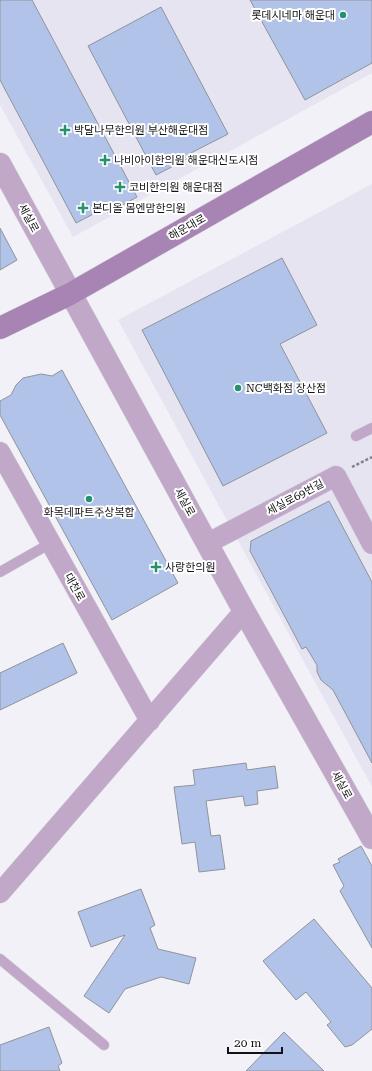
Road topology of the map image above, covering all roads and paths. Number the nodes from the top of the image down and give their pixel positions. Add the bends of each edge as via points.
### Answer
1 (372, 122) edge
2 (0, 164) edge
3 (70, 294) junction
4 (0, 328) edge
5 (372, 428) edge
6 (356, 436) dead end
7 (0, 452) edge
8 (51, 543) junction
9 (208, 543) junction
10 (372, 544) edge
11 (0, 572) edge
12 (244, 611) junction
13 (150, 721) junction
14 (372, 838) edge
15 (0, 892) edge
16 (0, 960) edge
17 (104, 1045) dead end

1 - 3 main road, 해운대로
2 - 3 street, 세실로
3 - 4 main road, 해운대로
3 - 9 street, 세실로
5 - 6 lane
7 - 8 street, 대천로
8 - 11 lane
8 - 13 street, 대천로
9 - 10 street, 세실로69번길 via 336,476
9 - 12 street, 세실로
12 - 13 street
12 - 14 street, 세실로
13 - 15 street
16 - 17 lane

